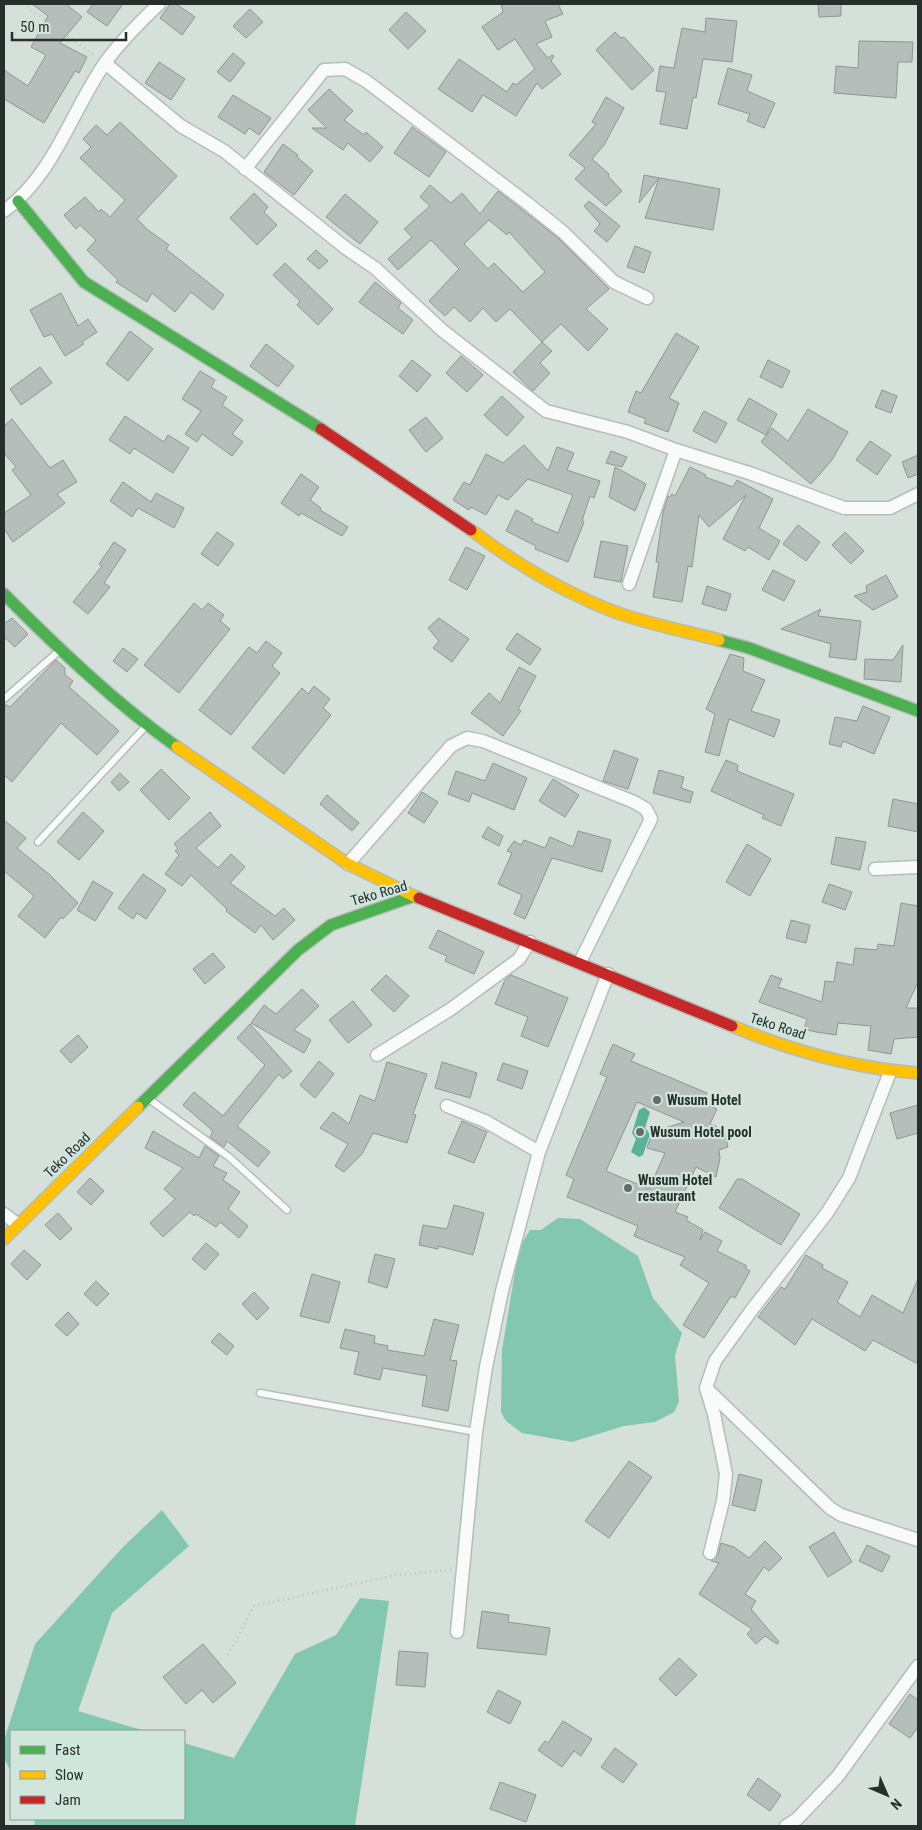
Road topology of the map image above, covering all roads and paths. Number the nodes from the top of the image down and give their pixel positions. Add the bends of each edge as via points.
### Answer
1 (23, 4) edge
2 (159, 4) edge
3 (105, 63) junction
4 (245, 169) junction
5 (18, 201) junction
6 (4, 211) edge
7 (647, 298) dead end
8 (676, 450) junction
9 (918, 494) edge
10 (629, 584) dead end
11 (4, 594) edge
12 (60, 650) junction
13 (4, 699) edge
14 (918, 712) edge
15 (147, 725) junction
16 (38, 842) dead end
17 (348, 864) junction
18 (918, 867) edge
19 (875, 869) dead end
20 (414, 896) junction
21 (530, 942) junction
22 (580, 962) junction
23 (608, 974) junction
24 (377, 1055) dead end
25 (890, 1072) junction
26 (918, 1073) edge
27 (148, 1098) junction
28 (447, 1106) dead end
29 (538, 1152) junction
30 (287, 1210) dead end
31 (4, 1214) edge
32 (17, 1224) junction
33 (4, 1239) edge
34 (706, 1388) junction
35 (260, 1393) dead end
36 (476, 1432) junction
37 (918, 1540) edge
38 (710, 1553) dead end
39 (462, 1569) junction
40 (457, 1632) dead end
41 (228, 1656) dead end
42 (918, 1666) edge
43 (786, 1826) edge

1 - 3 path
2 - 3 street
3 - 4 street via 181,126 224,151
3 - 5 street via 62,143
4 - 7 street via 324,70 345,69 366,81 563,232 614,282
4 - 8 street via 375,268 443,332 530,402 546,411 628,432
5 - 6 street
5 - 14 street via 84,282 329,434 514,562 559,587 616,612 749,648
8 - 9 street via 844,508 890,508
8 - 10 street
11 - 12 street
12 - 13 lane
12 - 15 street
15 - 16 lane
15 - 17 street
17 - 20 street
17 - 22 street via 450,746 468,738 483,741 634,802 646,809 651,819
18 - 19 street
20 - 21 street, Teko Road
20 - 27 street, Teko Road via 331,924 298,950
21 - 22 street, Teko Road
21 - 24 street via 519,959 451,1009
22 - 23 street, Teko Road
23 - 25 street, Teko Road via 756,1036 853,1066
23 - 29 street
25 - 26 street, Teko Road
25 - 34 street via 849,1178 794,1258 730,1339
27 - 30 lane via 229,1157
27 - 32 street, Teko Road
28 - 29 street via 485,1121
29 - 36 street via 502,1291
31 - 32 street
32 - 33 street, Teko Road
34 - 37 street via 830,1508 841,1515
34 - 38 street via 726,1474
35 - 36 lane
36 - 39 street
39 - 40 street
39 - 41 path via 396,1575 254,1606
42 - 43 street via 838,1776 797,1819

